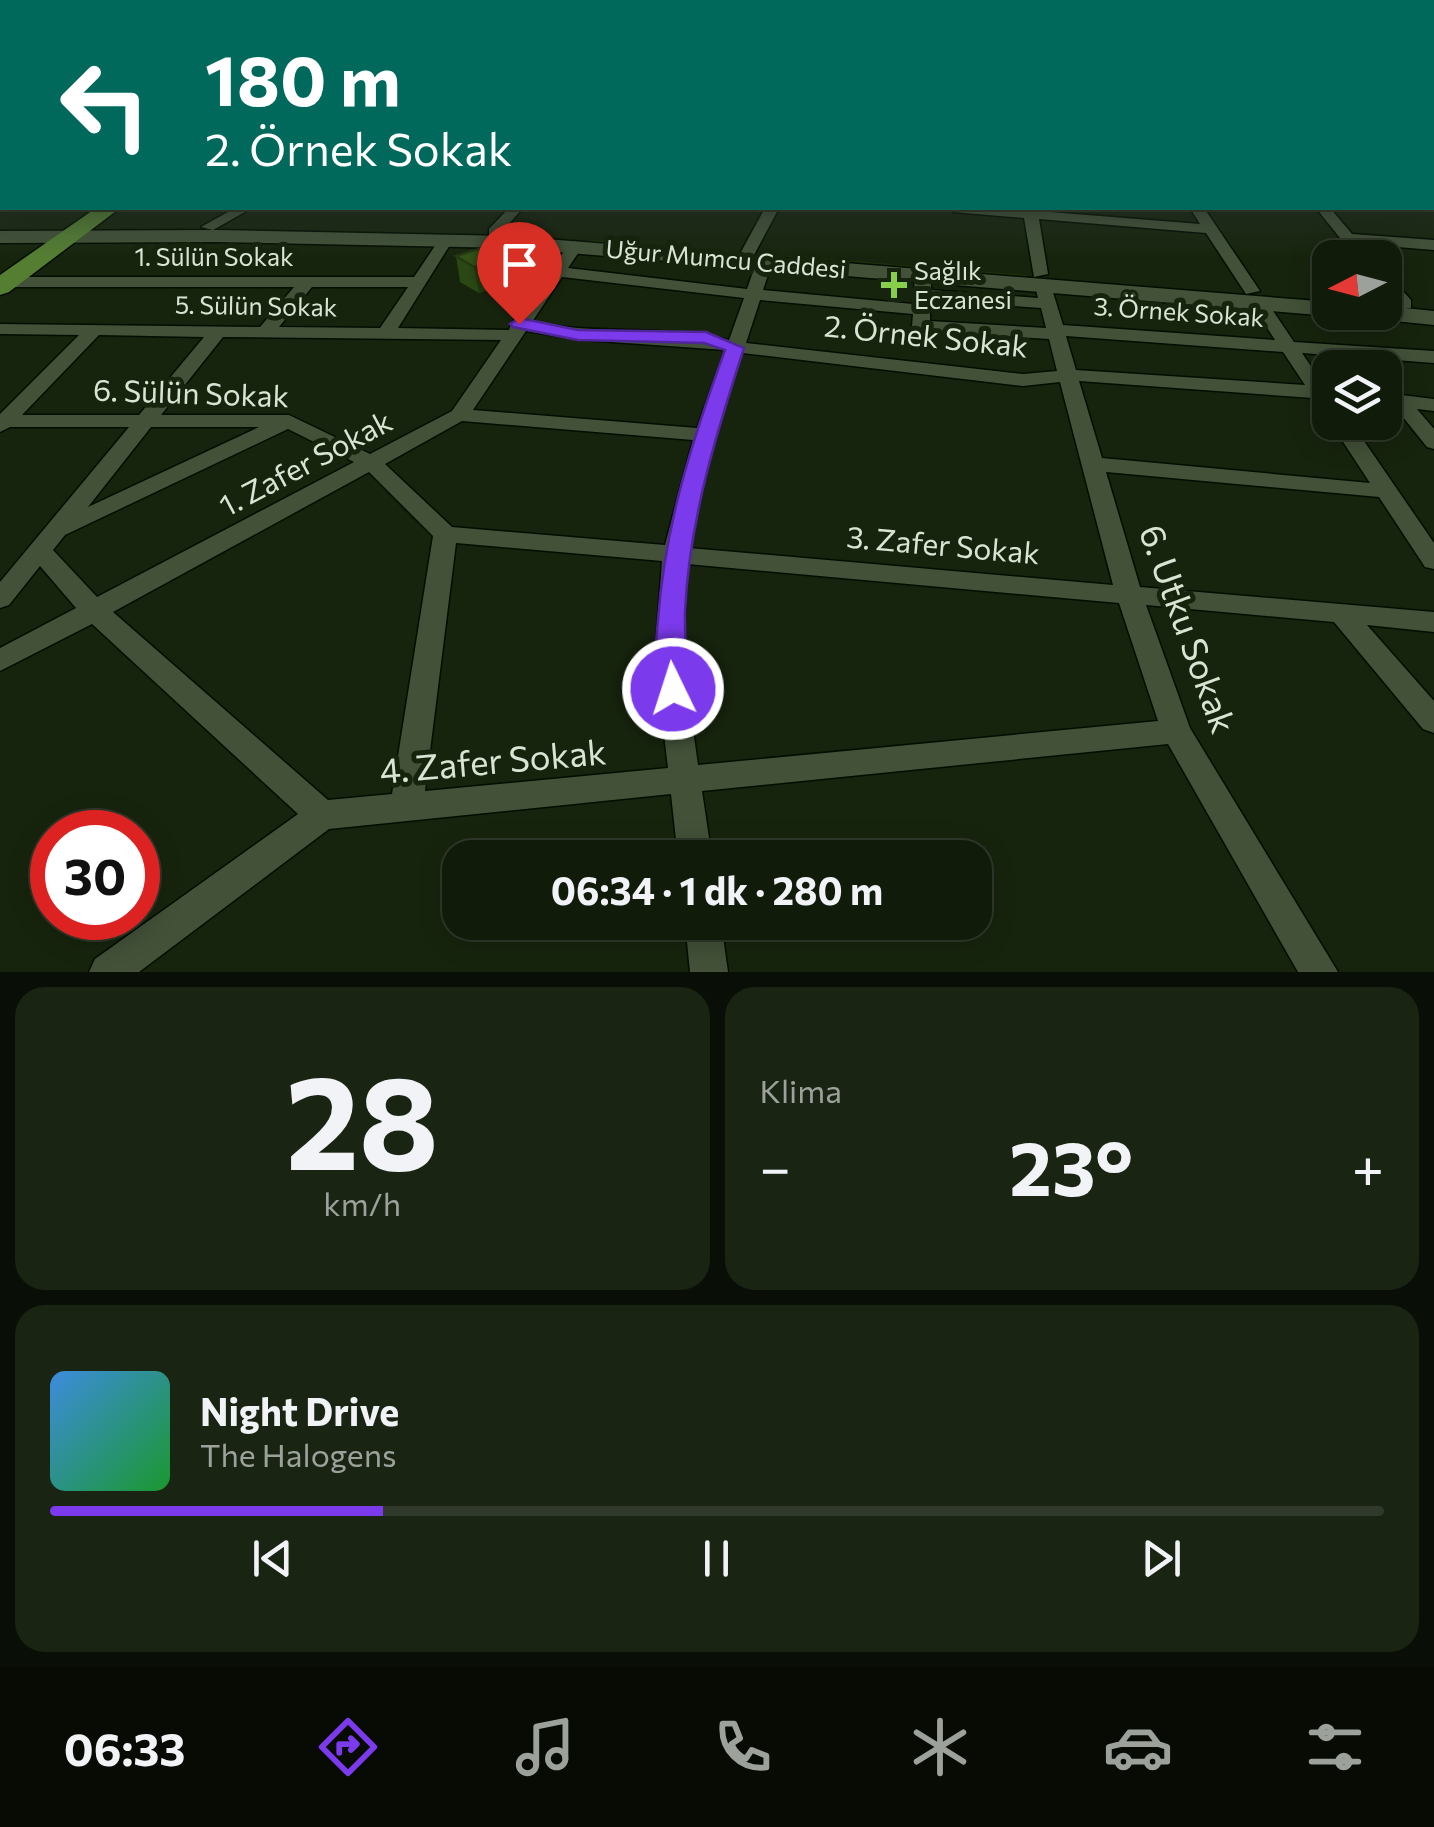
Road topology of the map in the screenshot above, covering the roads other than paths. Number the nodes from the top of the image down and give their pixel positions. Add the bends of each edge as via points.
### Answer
1 (104, 210) edge
2 (241, 210) edge
3 (514, 210) edge
4 (771, 210) edge
5 (1004, 210) edge
6 (1198, 210) edge
7 (1325, 210) edge
8 (1030, 211) edge
9 (67, 226) edge
10 (0, 227) edge
11 (208, 227) junction
12 (1211, 229) junction
13 (494, 232) junction
14 (0, 237) edge
15 (1347, 238) joint
16 (446, 240) junction
17 (578, 242) junction
18 (1434, 244) edge
19 (756, 257) junction
20 (555, 271) junction
21 (3, 277) edge
22 (307, 282) junction
23 (419, 282) junction
24 (750, 295) junction
25 (1256, 297) junction
26 (1047, 298) junction
27 (1312, 298) edge
28 (922, 302) junction
29 (1312, 306) edge
30 (0, 328) edge
31 (96, 329) junction
32 (515, 330) junction
33 (218, 331) junction
34 (266, 332) junction
35 (386, 333) junction
36 (1286, 344) junction
37 (735, 348) junction
38 (1434, 357) edge
39 (1069, 375) junction
40 (1312, 379) edge
41 (1312, 397) edge
42 (1402, 401) edge
43 (1434, 404) edge
44 (1402, 409) edge
45 (459, 415) junction
46 (289, 420) junction
47 (144, 422) junction
48 (2, 423) edge
49 (705, 435) junction
50 (1352, 440) edge
51 (1434, 443) edge
52 (372, 463) junction
53 (1093, 464) junction
54 (1387, 491) junction
55 (445, 534) junction
56 (47, 540) junction
57 (675, 554) junction
58 (1434, 561) edge
59 (1130, 595) junction
60 (0, 598) edge
61 (94, 610) junction
62 (1342, 614) junction
63 (1434, 622) edge
64 (0, 661) edge
65 (1434, 721) edge
66 (1176, 731) junction
67 (686, 782) junction
68 (406, 809) junction
69 (322, 816) junction
70 (693, 840) edge
71 (705, 940) edge
72 (108, 972) edge
73 (709, 972) edge
74 (1319, 972) edge

1 - 9 main road
2 - 11 street
3 - 13 street
4 - 19 street
5 - 8 street
6 - 12 street
7 - 15 street
8 - 12 street
8 - 26 street, 6. Utku Sokak
9 - 10 street, Uğur Mumcu Caddesi
9 - 11 street, Uğur Mumcu Caddesi
9 - 14 street, Uğur Mumcu Caddesi
9 - 16 street, Uğur Mumcu Caddesi
9 - 21 main road
9 - 21 main road
11 - 13 street, Uğur Mumcu Caddesi
12 - 25 street
13 - 17 street, Uğur Mumcu Caddesi
15 - 18 street
16 - 17 street, Uğur Mumcu Caddesi
16 - 23 street
17 - 19 street, Uğur Mumcu Caddesi
17 - 20 street, 1. Zafer Sokak
19 - 24 street
19 - 26 street, Uğur Mumcu Caddesi
19 - 28 street, Uğur Mumcu Caddesi
20 - 24 street, 3. Örnek Sokak
20 - 32 street, 1. Zafer Sokak
21 - 22 street, 1. Sülün Sokak
22 - 23 street, 1. Sülün Sokak
22 - 34 street
23 - 35 street
24 - 28 street, 3. Örnek Sokak
24 - 37 street
25 - 26 street, Uğur Mumcu Caddesi
25 - 27 street, Uğur Mumcu Caddesi
25 - 29 street, Uğur Mumcu Caddesi
25 - 36 street
26 - 28 street, Uğur Mumcu Caddesi
26 - 28 street, 3. Örnek Sokak via 1042,336
26 - 36 street, 3. Örnek Sokak
26 - 39 street, 6. Utku Sokak
30 - 31 street, 5. Sülün Sokak
31 - 33 street, 5. Sülün Sokak
31 - 48 street
32 - 35 street, 5. Sülün Sokak
32 - 37 street, 2. Örnek Sokak via 706,338
32 - 45 street, 1. Zafer Sokak
33 - 34 street, 5. Sülün Sokak
33 - 47 street
34 - 35 street, 5. Sülün Sokak
36 - 38 street, 3. Örnek Sokak
36 - 40 street
37 - 39 street, 2. Örnek Sokak via 1023,380
37 - 49 street
39 - 41 street, 2. Örnek Sokak
39 - 53 street, 6. Utku Sokak
42 - 43 street
44 - 51 street
45 - 49 street
45 - 52 street, 1. Zafer Sokak
46 - 47 street, 6. Sülün Sokak
46 - 52 street, 6. Sülün Sokak
46 - 56 street
47 - 48 street, 6. Sülün Sokak
47 - 56 street
49 - 57 street
50 - 54 street
52 - 55 street, 6. Sülün Sokak
52 - 61 street, 1. Zafer Sokak
53 - 54 street
53 - 59 street, 6. Utku Sokak
54 - 58 street
55 - 57 street, 3. Zafer Sokak
55 - 68 street
56 - 60 street
56 - 61 street
57 - 59 street, 3. Zafer Sokak
57 - 67 street via 669,658
59 - 62 street, 3. Zafer Sokak
59 - 66 street, 6. Utku Sokak
61 - 64 street, 1. Zafer Sokak
61 - 69 street
62 - 63 street, 3. Zafer Sokak
62 - 65 street
66 - 67 street, 4. Zafer Sokak
66 - 74 street, 6. Utku Sokak
67 - 68 street, 4. Zafer Sokak
67 - 70 street
68 - 69 street, 4. Zafer Sokak
69 - 72 street
71 - 73 street

